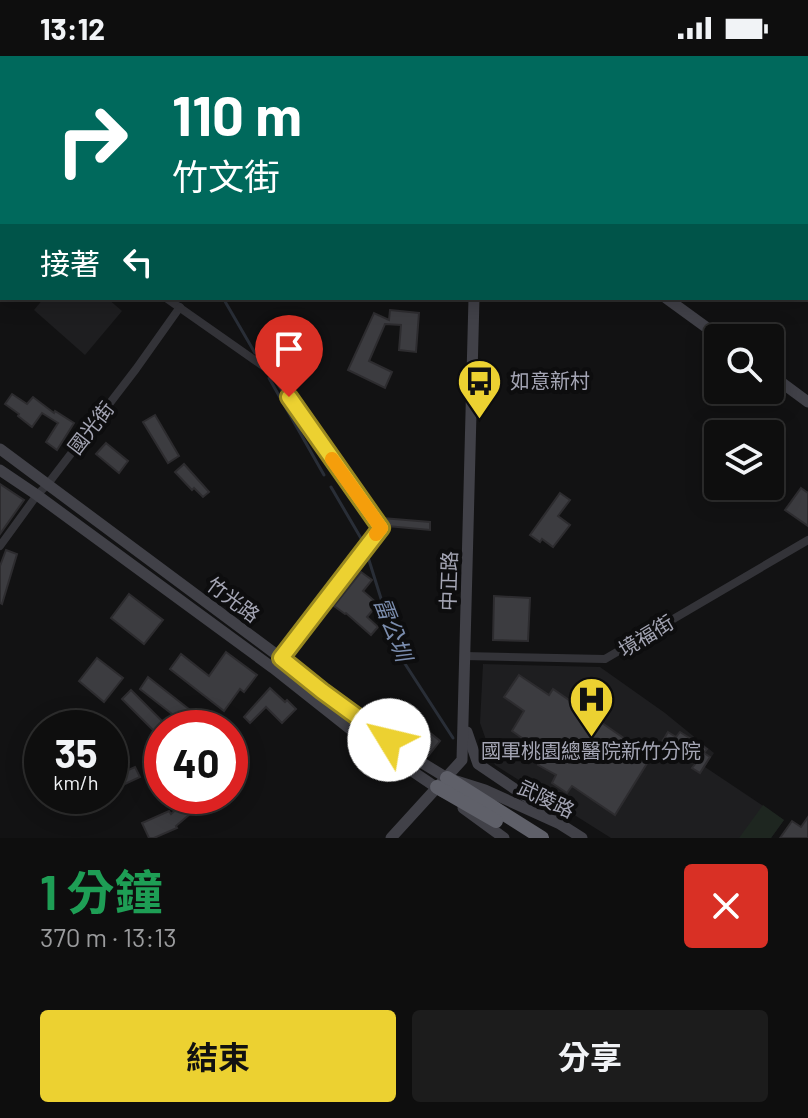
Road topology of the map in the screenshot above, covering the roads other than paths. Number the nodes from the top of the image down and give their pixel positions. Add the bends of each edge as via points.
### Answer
1 (169, 300) edge
2 (474, 300) edge
3 (669, 300) edge
4 (180, 307) junction
5 (704, 326) edge
6 (784, 384) edge
7 (808, 402) edge
8 (0, 449) edge
9 (0, 470) edge
10 (47, 485) junction
11 (37, 495) junction
12 (808, 540) edge
13 (0, 546) edge
14 (464, 656) junction
15 (281, 658) junction
16 (273, 668) junction
17 (464, 723) junction
18 (442, 783) junction
19 (560, 824) junction
20 (391, 838) edge
21 (504, 838) edge
22 (525, 838) edge
23 (542, 838) edge
24 (582, 838) edge

1 - 4 street
2 - 14 street, 中正路
3 - 5 street
4 - 10 street, 國光街
4 - 15 street via 273,373 381,528
6 - 7 street
8 - 10 street, 竹光路
9 - 11 street, 竹光路
10 - 11 street, 國光街
10 - 15 street, 竹光路
11 - 13 street, 國光街
11 - 16 street, 竹光路
12 - 14 street, 境福街 via 605,659
14 - 17 street, 中正路
15 - 16 street
15 - 18 street, 竹光路
16 - 18 street, 竹光路 via 350,729
17 - 18 street, 中正路 via 462,760
17 - 19 street via 478,764
18 - 19 street, 武陵路 via 485,790
18 - 20 street, 中正路
18 - 21 street
18 - 22 highway
18 - 23 highway
19 - 24 street, 武陵路

